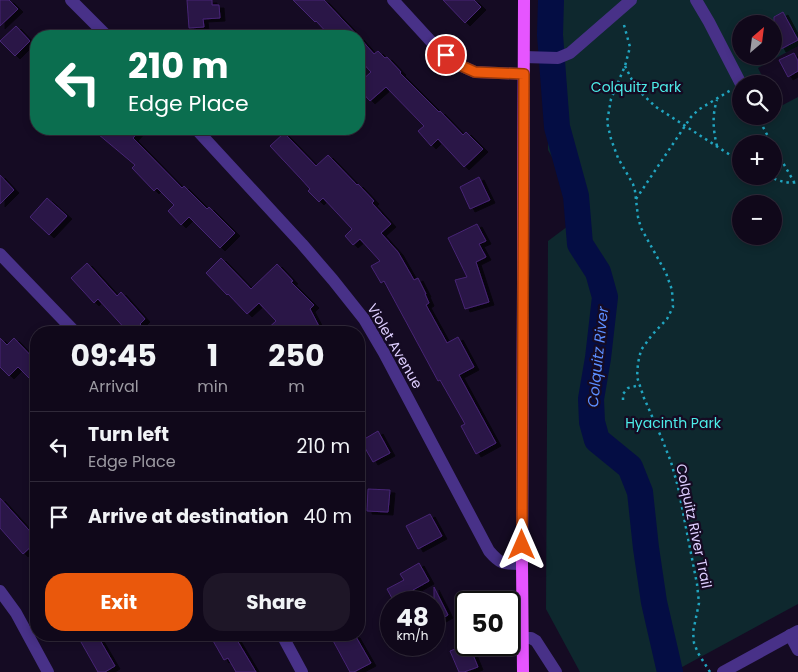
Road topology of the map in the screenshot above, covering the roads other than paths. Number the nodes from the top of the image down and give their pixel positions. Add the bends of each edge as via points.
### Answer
1 (71, 0) edge
2 (393, 0) edge
3 (524, 0) edge
4 (631, 0) edge
5 (696, 0) edge
6 (101, 30) edge
7 (524, 56) junction
8 (524, 74) junction
9 (732, 75) edge
10 (202, 135) edge
11 (0, 254) edge
12 (69, 326) edge
13 (522, 564) junction
14 (0, 591) edge
15 (794, 633) edge
16 (522, 638) junction
17 (30, 639) edge
18 (31, 641) edge
19 (285, 641) edge
20 (798, 650) edge
21 (48, 672) edge
22 (302, 672) edge
23 (523, 672) edge
24 (556, 672) edge
25 (723, 672) edge

1 - 6 street
2 - 8 street via 455,63 475,72
3 - 7 main road
4 - 7 street via 570,52 552,58
5 - 9 street
7 - 8 main road
8 - 13 main road
10 - 13 street, Violet Avenue via 334,280 364,319 489,551 506,564
11 - 12 street
13 - 16 main road
14 - 17 street
15 - 20 street
15 - 25 street
16 - 23 main road
16 - 24 street via 536,641
18 - 21 street
19 - 22 street

